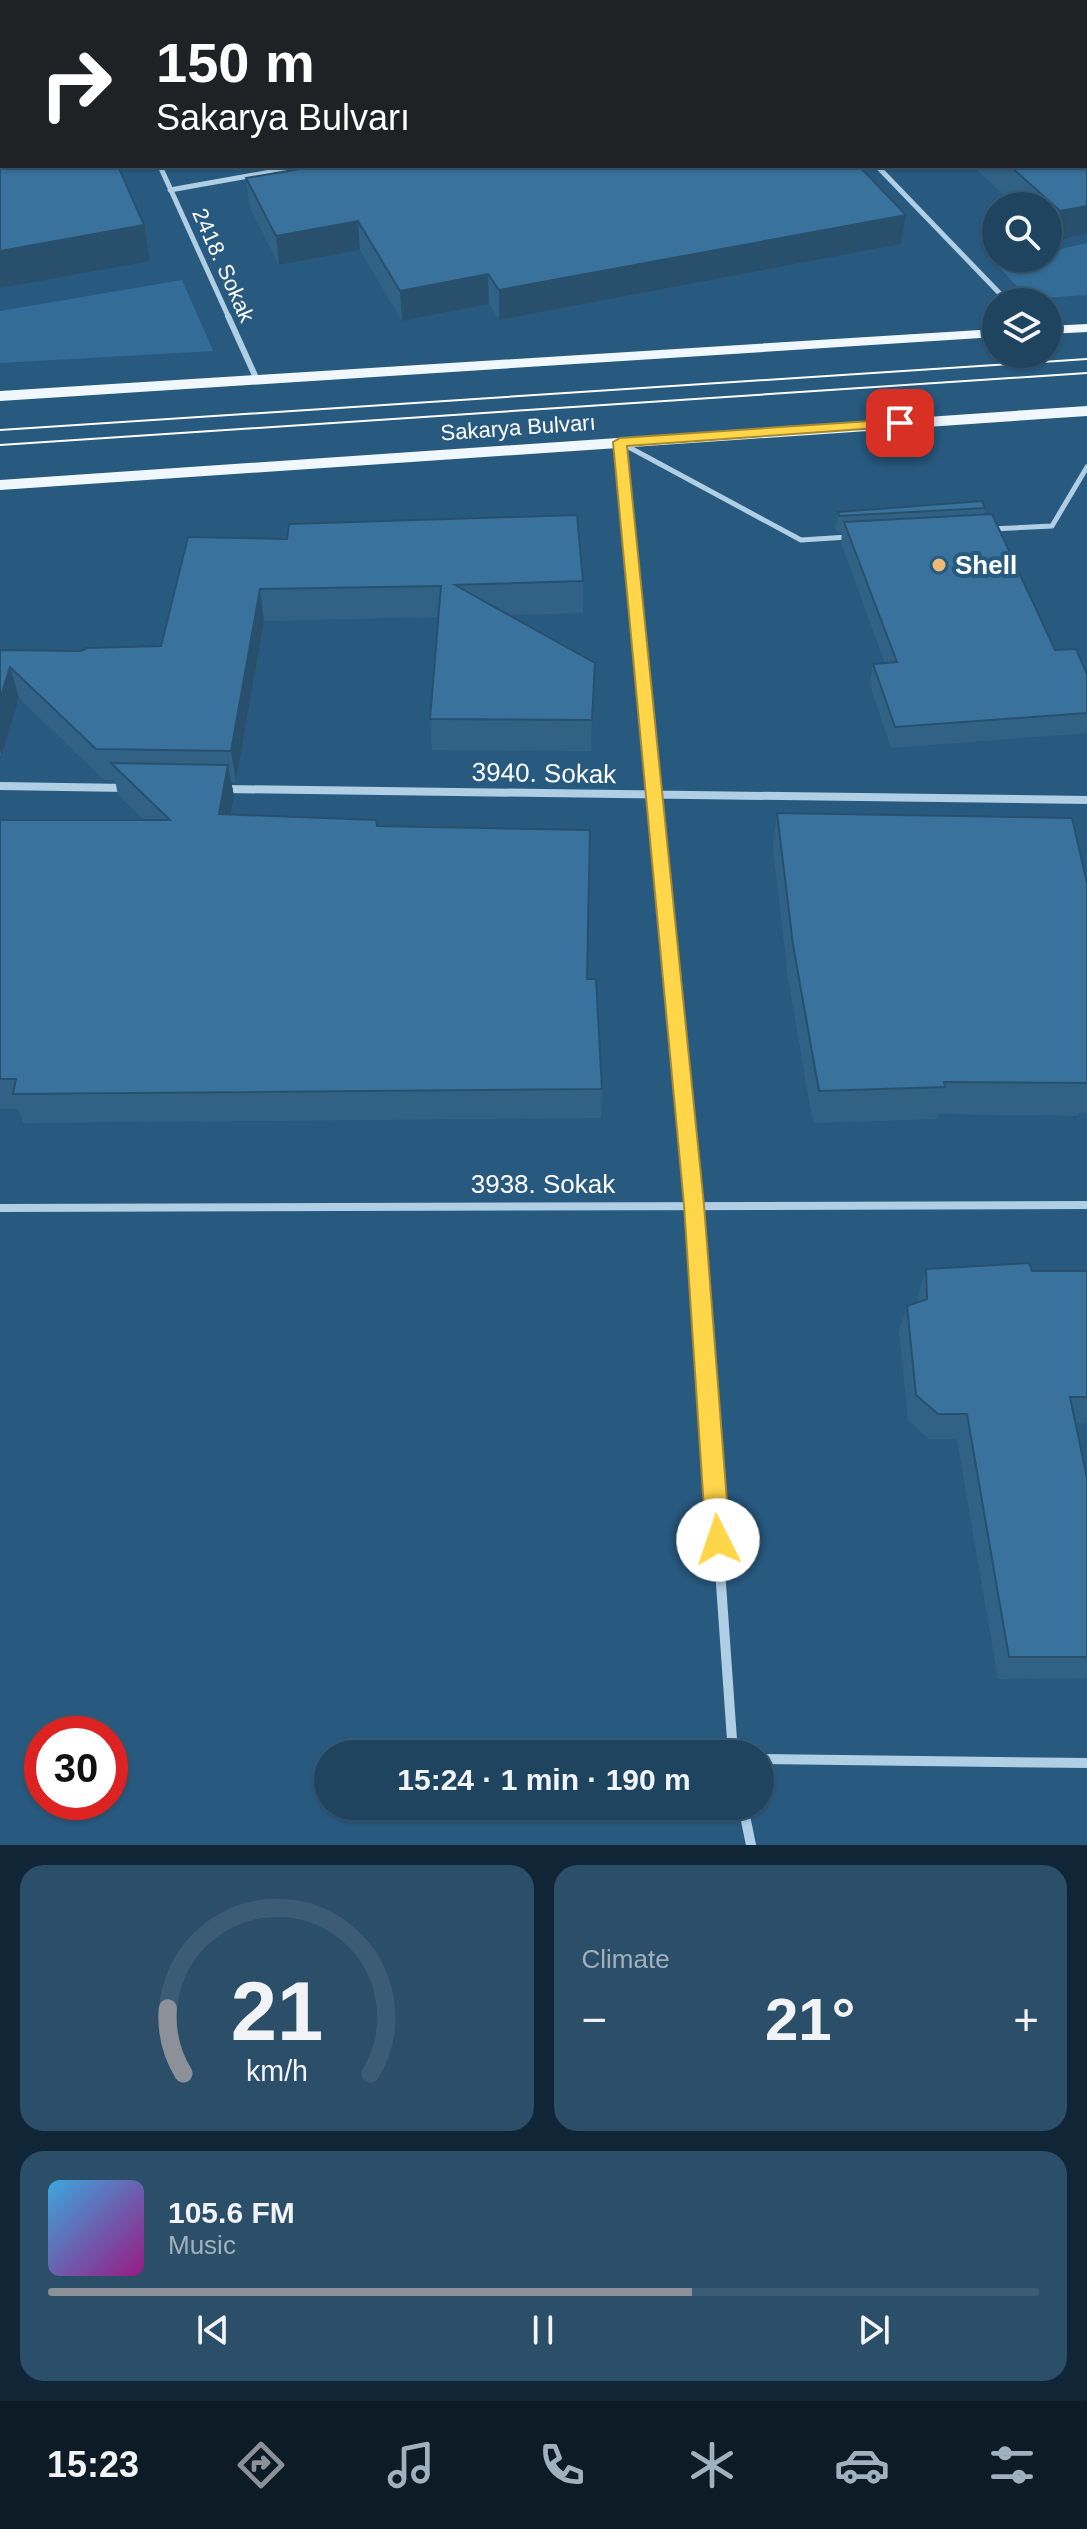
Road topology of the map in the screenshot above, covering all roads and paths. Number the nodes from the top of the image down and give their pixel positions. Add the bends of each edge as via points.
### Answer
1 (161, 168) edge
2 (293, 168) edge
3 (879, 168) edge
4 (170, 190) junction
5 (995, 288) edge
6 (1087, 328) edge
7 (1062, 329) edge
8 (982, 334) edge
9 (257, 380) junction
10 (0, 396) edge
11 (1087, 411) edge
12 (620, 442) junction
13 (1087, 467) edge
14 (0, 485) edge
15 (989, 530) edge
16 (864, 536) edge
17 (0, 786) edge
18 (141, 788) edge
19 (219, 789) edge
20 (656, 795) junction
21 (1087, 800) edge
22 (694, 1205) junction
23 (1087, 1205) edge
24 (0, 1208) edge
25 (732, 1740) edge
26 (774, 1759) edge
27 (1087, 1763) edge
28 (746, 1820) edge
29 (751, 1845) edge

1 - 4 street, 2418. Sokak
2 - 4 street
3 - 5 street
4 - 9 street, 2418. Sokak
6 - 7 main road
8 - 9 main road
9 - 10 main road
11 - 12 main road, Sakarya Bulvarı
12 - 14 main road, Sakarya Bulvarı
12 - 16 lane via 801,540
12 - 20 street
13 - 15 lane via 1052,526
17 - 18 street
19 - 20 street, 3940. Sokak
20 - 21 street, 3940. Sokak
20 - 22 street
22 - 23 street, 3938. Sokak
22 - 24 street, 3938. Sokak
22 - 25 street
26 - 27 street
28 - 29 street

